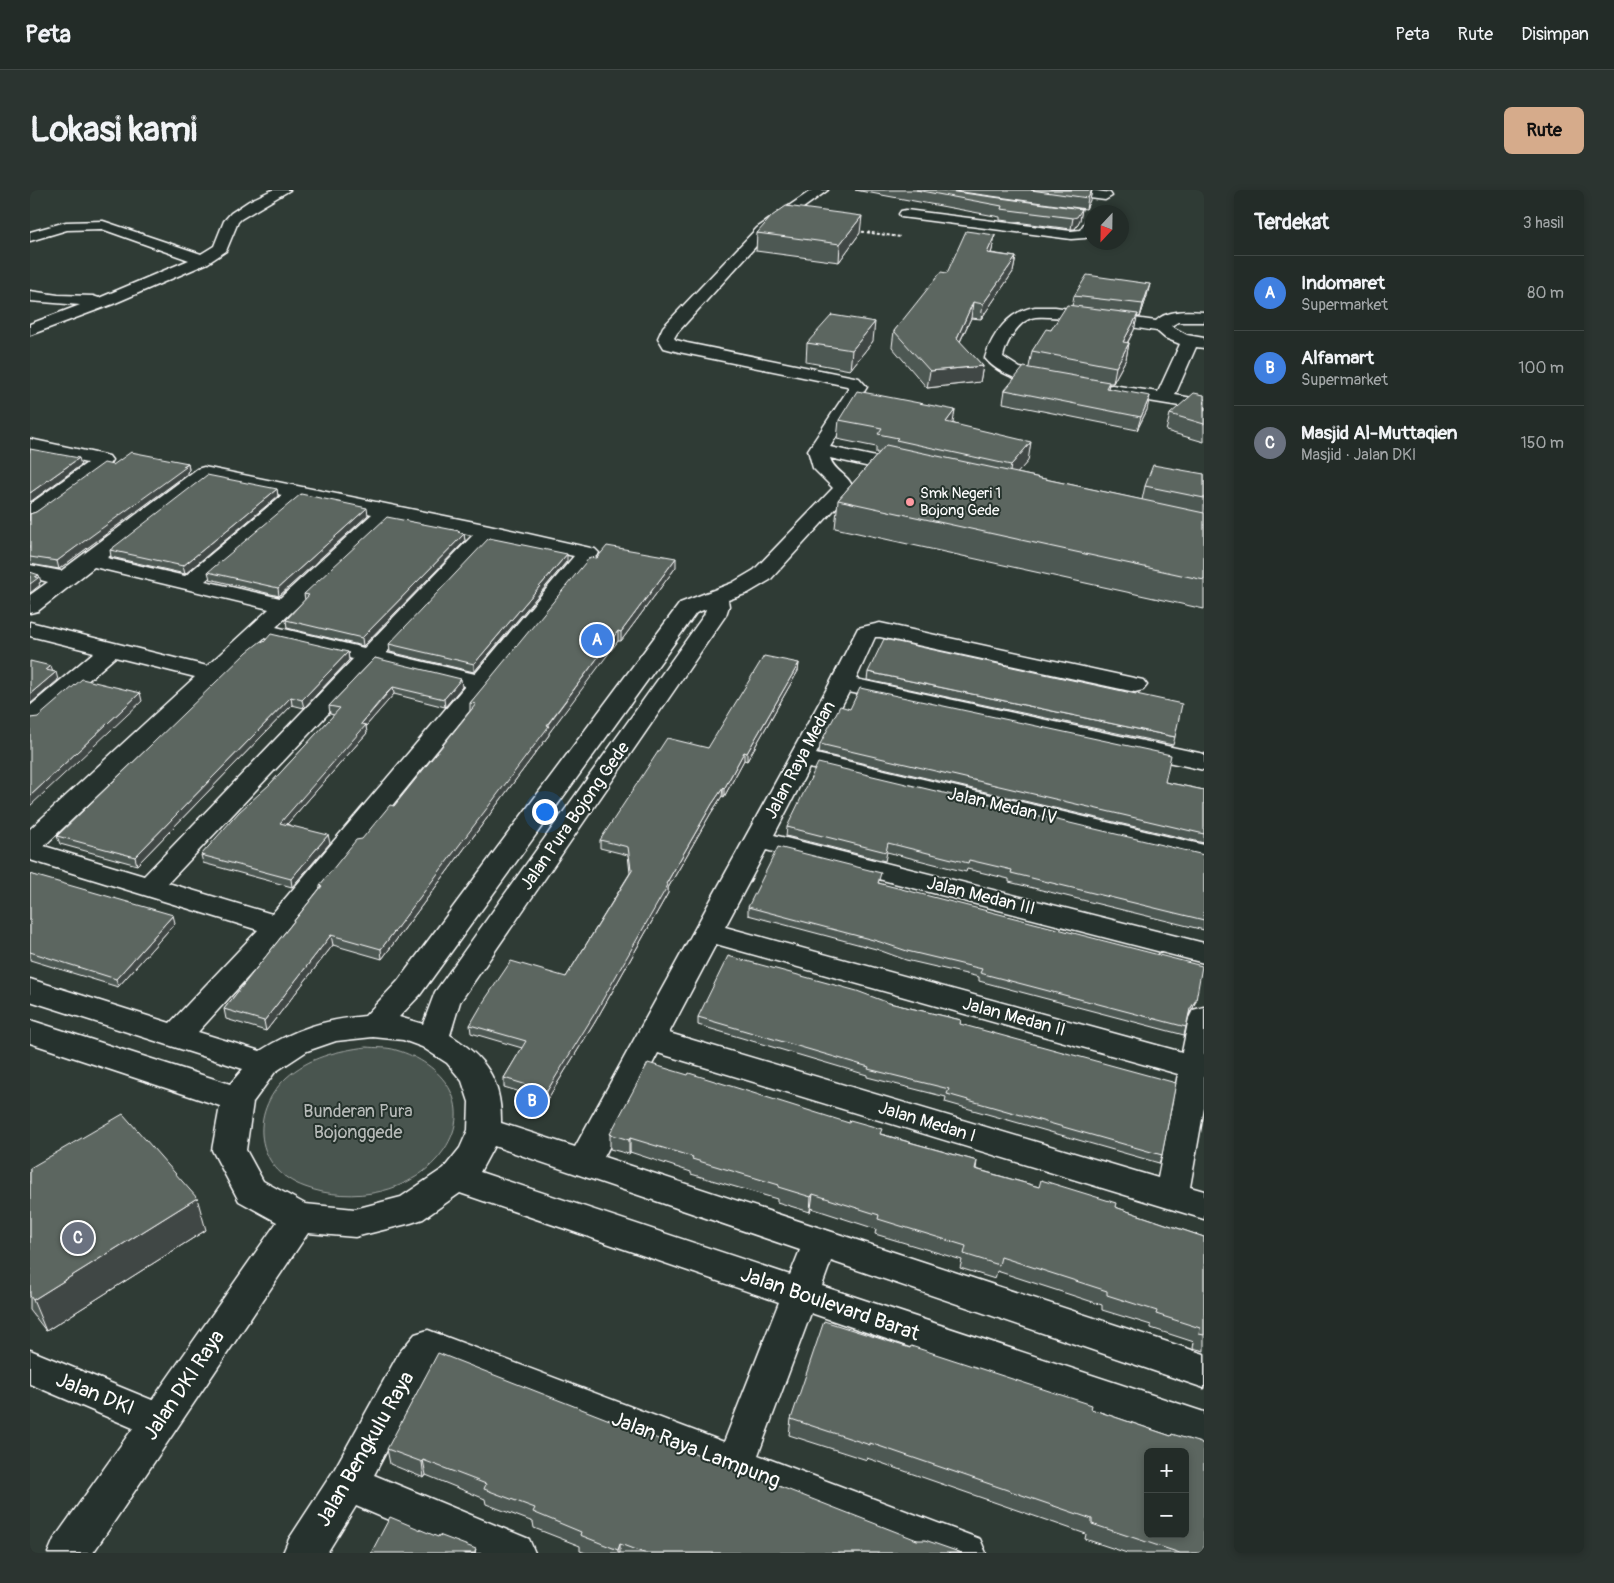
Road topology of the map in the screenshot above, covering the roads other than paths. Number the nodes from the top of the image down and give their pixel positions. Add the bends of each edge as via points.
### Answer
1 (283, 190) edge
2 (821, 190) edge
3 (1058, 190) edge
4 (1106, 193) edge
5 (1098, 205) edge
6 (906, 214) dead end
7 (1084, 234) edge
8 (30, 236) edge
9 (203, 260) junction
10 (30, 296) edge
11 (107, 301) junction
12 (1204, 317) edge
13 (1162, 327) junction
14 (30, 330) edge
15 (1197, 342) edge
16 (1067, 382) edge
17 (1096, 388) edge
18 (1164, 399) junction
19 (1204, 405) edge
20 (30, 445) edge
21 (818, 450) junction
22 (924, 473) edge
23 (297, 493) junction
24 (30, 495) edge
25 (50, 500) junction
26 (388, 510) junction
27 (30, 514) edge
28 (489, 531) junction
29 (90, 560) junction
30 (30, 571) edge
31 (66, 579) junction
32 (188, 584) junction
33 (717, 596) junction
34 (30, 606) edge
35 (285, 606) junction
36 (30, 629) edge
37 (260, 630) junction
38 (111, 649) junction
39 (370, 656) junction
40 (212, 674) junction
41 (842, 682) junction
42 (482, 683) junction
43 (1135, 685) dead end
44 (30, 718) edge
45 (801, 758) junction
46 (1204, 762) edge
47 (757, 839) junction
48 (30, 844) edge
49 (30, 851) edge
50 (1204, 854) edge
51 (149, 887) junction
52 (278, 926) junction
53 (707, 932) junction
54 (1204, 953) edge
55 (30, 990) edge
56 (1204, 1018) edge
57 (374, 1026) junction
58 (30, 1032) edge
59 (175, 1037) junction
60 (433, 1038) junction
61 (650, 1039) junction
62 (264, 1064) junction
63 (1195, 1067) junction
64 (237, 1099) junction
65 (484, 1130) junction
66 (583, 1164) junction
67 (456, 1178) junction
68 (1172, 1196) junction
69 (1204, 1205) edge
70 (298, 1218) junction
71 (820, 1243) junction
72 (801, 1294) junction
73 (428, 1346) joint
74 (30, 1367) edge
75 (1204, 1371) edge
76 (160, 1421) junction
77 (1204, 1430) edge
78 (735, 1465) junction
79 (348, 1483) junction
80 (81, 1550) edge
81 (304, 1553) edge
82 (514, 1553) edge
83 (964, 1553) edge

1 - 9 street via 236,216 221,248
2 - 21 street via 757,236 675,324 666,338 670,344 685,348 853,382 858,387 856,391
3 - 4 street
4 - 5 street
6 - 7 street
8 - 9 street via 66,226 103,225
9 - 11 street
10 - 11 street
11 - 14 street
12 - 13 street via 1170,318
13 - 15 street via 1176,338
13 - 16 street via 1055,313 1029,313 1021,317 995,350 994,358 999,364 1020,373
15 - 18 street
17 - 18 street
18 - 19 street
20 - 25 street via 102,460
21 - 22 street
21 - 33 street via 823,468 843,488 762,575
23 - 26 street
23 - 29 street via 204,473
23 - 32 street
24 - 25 street
25 - 27 street
26 - 28 street
26 - 35 street
28 - 39 street
28 - 42 street via 585,552 588,556
29 - 31 street
29 - 32 street
30 - 31 street
31 - 34 street
32 - 35 street
33 - 57 street via 688,608 409,988
33 - 60 street, Jalan Pura Bojong Gede via 715,615 446,1000
35 - 37 street
36 - 38 street
37 - 39 street
37 - 40 street
38 - 40 street
38 - 44 street
39 - 42 street
39 - 51 street
40 - 48 street
41 - 43 street via 866,633 880,630
41 - 45 street, Jalan Raya Medan
41 - 46 street, Jalan Raya Medan
42 - 52 street
45 - 47 street, Jalan Raya Medan
45 - 50 street, Jalan Medan IV
47 - 53 street, Jalan Raya Medan
47 - 54 street, Jalan Medan III
49 - 51 street
51 - 52 street
52 - 59 street
53 - 61 street, Jalan Raya Medan
53 - 63 street, Jalan Medan II
55 - 59 street
56 - 63 street
57 - 60 street via 405,1029
57 - 62 street via 334,1030 296,1043
58 - 64 street
59 - 62 street
60 - 65 street via 458,1055 476,1076 485,1102
61 - 66 street, Jalan Raya Medan
61 - 68 street, Jalan Medan I
62 - 64 street
63 - 68 street
64 - 70 street via 229,1150 251,1191
65 - 66 street
65 - 67 street via 474,1155
66 - 71 street
67 - 70 street via 411,1209 355,1223
67 - 72 street, Jalan Boulevard Barat
68 - 69 street, Jalan Medan I
70 - 76 street, Jalan DKI Raya
71 - 72 street
71 - 75 street
72 - 77 street, Jalan Boulevard Barat
72 - 78 street
73 - 78 street, Jalan Raya Lampung
73 - 79 street, Jalan Bengkulu Raya via 412,1365
74 - 76 street, Jalan DKI
76 - 80 street, Jalan DKI Raya
78 - 83 street, Jalan Raya Lampung
79 - 81 street, Jalan Bengkulu Raya
79 - 82 street

